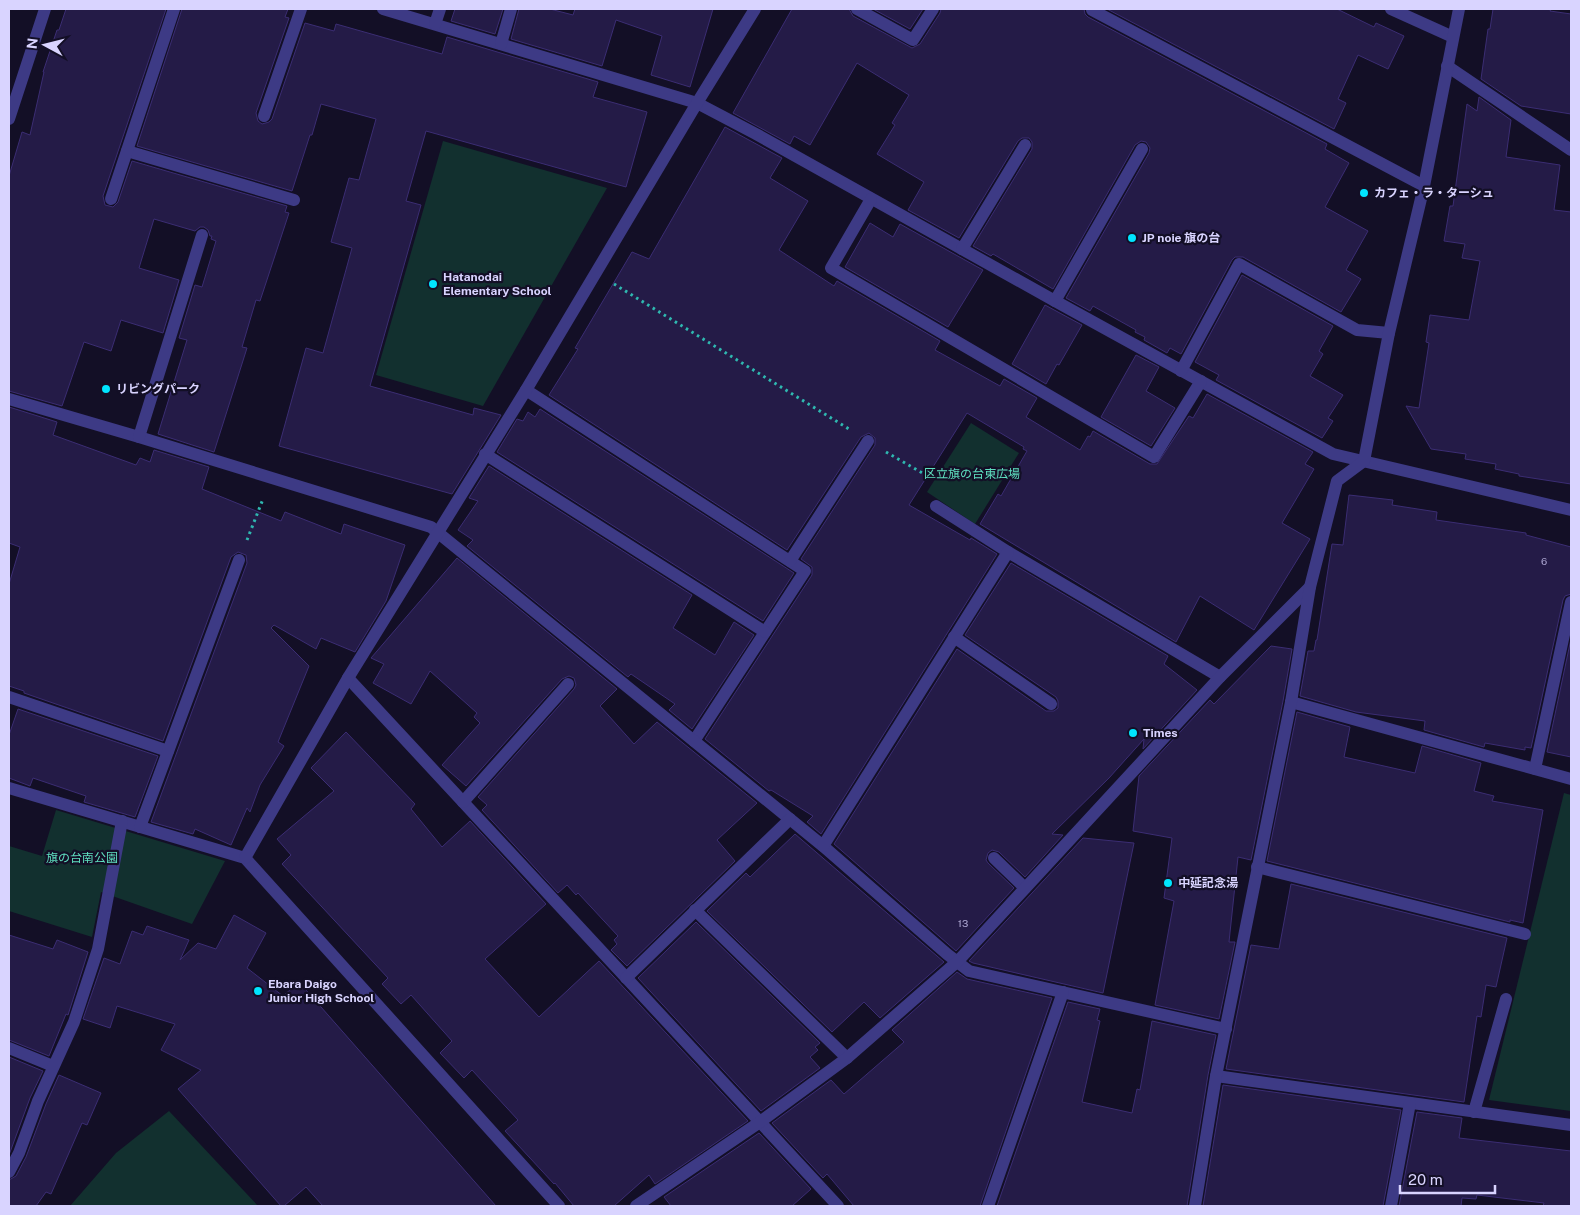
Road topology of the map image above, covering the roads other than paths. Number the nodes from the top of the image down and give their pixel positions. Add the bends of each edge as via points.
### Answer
1 (45, 9) edge
2 (174, 9) edge
3 (301, 9) edge
4 (384, 9) edge
5 (440, 9) edge
6 (512, 9) edge
7 (755, 9) edge
8 (857, 9) edge
9 (933, 9) edge
10 (1093, 9) edge
11 (1391, 9) edge
12 (1459, 9) edge
13 (435, 24) junction
14 (1453, 37) junction
15 (501, 44) junction
16 (1448, 66) junction
17 (697, 103) junction
18 (264, 116) dead end
19 (9, 119) edge
20 (1025, 145) dead end
21 (1142, 149) dead end
22 (1571, 150) edge
23 (127, 151) junction
24 (1424, 186) junction
25 (111, 199) dead end
26 (871, 199) junction
27 (294, 200) dead end
28 (202, 235) dead end
29 (962, 250) junction
30 (1054, 302) junction
31 (1389, 334) junction
32 (1181, 370) junction
33 (1201, 381) junction
34 (526, 390) junction
35 (9, 399) edge
36 (139, 437) junction
37 (868, 441) road end
38 (485, 454) junction
39 (1364, 461) junction
40 (936, 506) dead end
41 (1571, 510) edge
42 (439, 533) junction
43 (1008, 552) junction
44 (239, 560) road end
45 (790, 561) junction
46 (1310, 587) junction
47 (1571, 602) edge
48 (765, 632) junction
49 (954, 636) junction
50 (1220, 677) junction
51 (348, 678) junction
52 (568, 684) dead end
53 (9, 697) edge
54 (1291, 702) junction
55 (1051, 704) dead end
56 (694, 741) junction
57 (168, 751) junction
58 (1535, 769) junction
59 (1571, 779) edge
60 (9, 788) edge
61 (463, 802) junction
62 (790, 819) junction
63 (122, 821) junction
64 (140, 826) junction
65 (823, 846) junction
66 (245, 858) junction
67 (994, 858) dead end
68 (1257, 867) junction
69 (1025, 888) junction
70 (696, 910) junction
71 (1525, 934) dead end
72 (958, 961) junction
73 (626, 978) junction
74 (1063, 992) junction
75 (1506, 999) dead end
76 (1226, 1029) junction
77 (9, 1048) edge
78 (847, 1058) junction
79 (53, 1066) junction
80 (1216, 1076) junction
81 (1410, 1103) junction
82 (1474, 1112) junction
83 (760, 1122) junction
84 (1571, 1125) edge
85 (9, 1172) edge
86 (559, 1206) edge
87 (636, 1206) edge
88 (838, 1206) edge
89 (988, 1206) edge
90 (1195, 1206) edge
91 (1391, 1206) edge

1 - 19 street
2 - 23 street
3 - 18 street
4 - 13 street
5 - 13 street
6 - 15 street
7 - 17 street
8 - 9 street via 913,40
10 - 24 street
11 - 14 street
12 - 14 street
13 - 15 street
14 - 16 street
15 - 17 street
16 - 22 street
16 - 24 street
17 - 26 street
17 - 34 street
20 - 29 street
21 - 30 street
23 - 25 street
23 - 27 street
24 - 31 street
26 - 29 street
26 - 33 street via 831,268 1154,456
28 - 36 street
29 - 30 street
30 - 32 street
31 - 32 street via 1357,330 1239,264
31 - 39 street
32 - 33 street
33 - 39 street via 1333,454
34 - 38 street
34 - 45 street
35 - 36 street
36 - 42 street via 424,524
37 - 45 street
38 - 42 street
38 - 48 street
39 - 41 street
39 - 46 street via 1337,481
40 - 43 street
42 - 51 street
42 - 56 street
43 - 49 street
43 - 50 street
44 - 57 street
45 - 48 street via 805,571
46 - 50 street
46 - 54 street
47 - 58 street
48 - 56 street
49 - 55 street
49 - 65 street
50 - 69 street
51 - 61 street
51 - 66 street
52 - 61 street
53 - 57 street
54 - 58 street
54 - 68 street
56 - 62 street
57 - 64 street
58 - 59 street
60 - 63 street
61 - 73 street
62 - 65 street
62 - 70 street
63 - 64 street
63 - 79 street via 98,949 74,1022
64 - 66 street
65 - 72 street
66 - 86 street
67 - 69 street
68 - 71 street
68 - 76 street
69 - 72 street
70 - 73 street
70 - 78 street
72 - 74 street via 969,971
72 - 78 street
73 - 83 street
74 - 76 street
74 - 89 street
75 - 82 street
76 - 80 street
77 - 79 street
78 - 83 street
79 - 85 street
80 - 81 street
80 - 90 street
81 - 82 street
81 - 91 street
82 - 84 street
83 - 87 street
83 - 88 street

